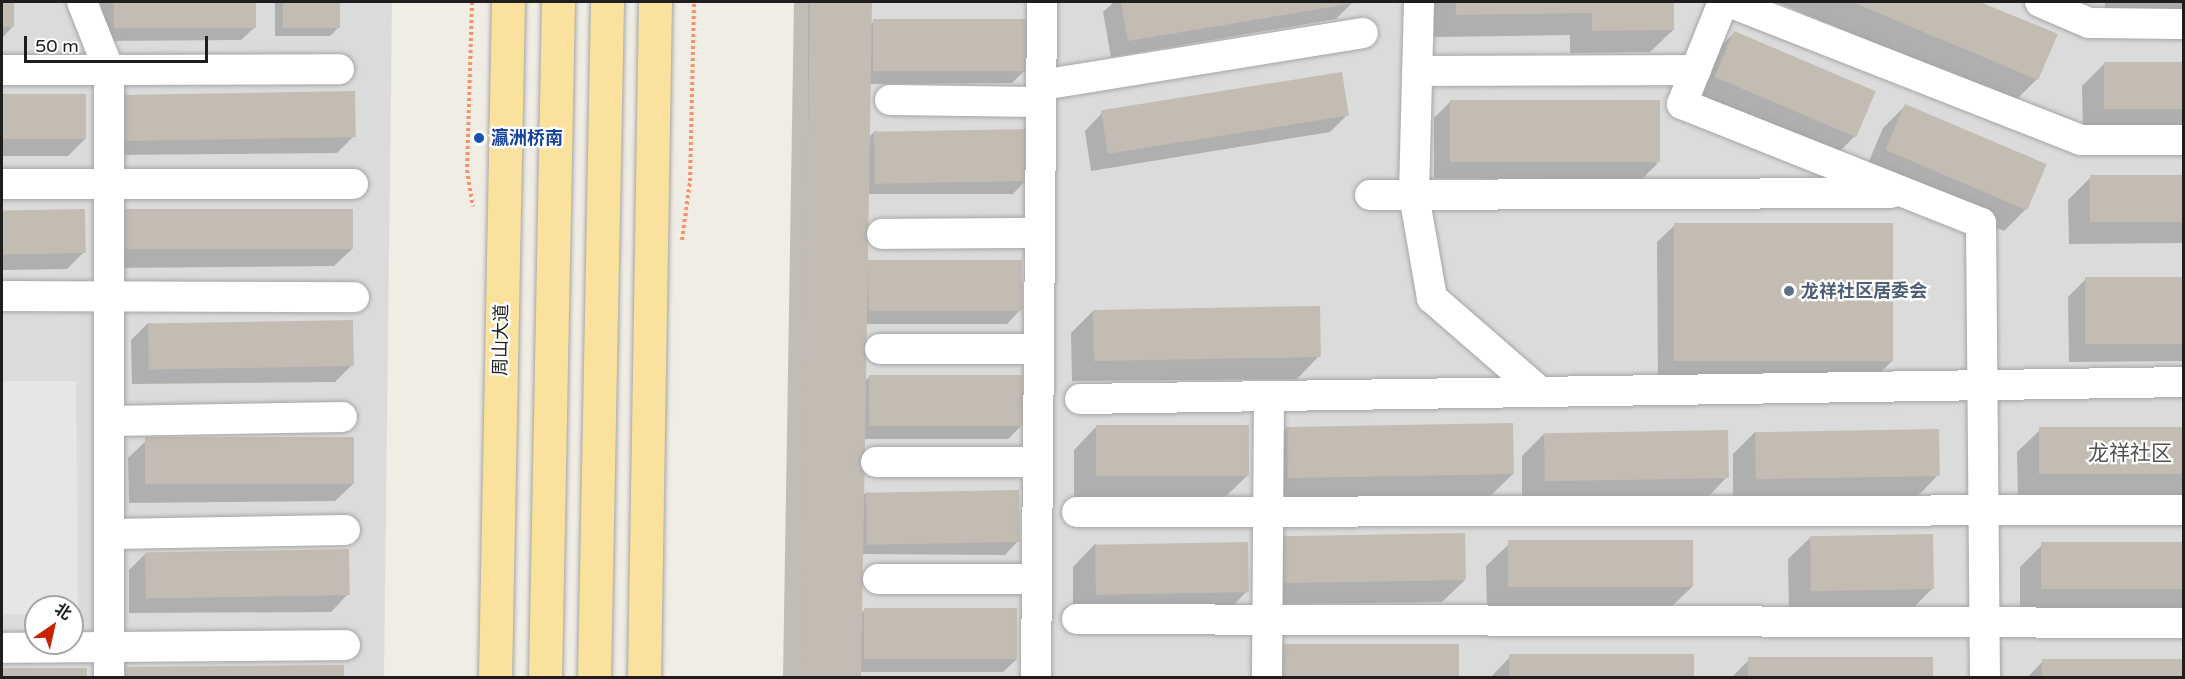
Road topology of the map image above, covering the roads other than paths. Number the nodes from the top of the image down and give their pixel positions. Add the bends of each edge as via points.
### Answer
1 (82, 2) edge
2 (508, 2) edge
3 (558, 2) edge
4 (607, 2) edge
5 (655, 2) edge
6 (1042, 2) edge
7 (1419, 2) edge
8 (1723, 2) edge
9 (1729, 2) edge
10 (2040, 2) edge
11 (2184, 24) edge
12 (1363, 33) dead end
13 (339, 69) dead end
14 (2, 70) edge
15 (109, 70) junction
16 (1696, 70) junction
17 (1417, 71) junction
18 (1041, 94) junction
19 (890, 100) dead end
20 (2184, 140) edge
21 (2, 184) edge
22 (109, 184) junction
23 (353, 184) dead end
24 (1906, 193) junction
25 (1370, 195) dead end
26 (1414, 195) junction
27 (1040, 233) junction
28 (882, 234) dead end
29 (2, 296) edge
30 (110, 296) junction
31 (354, 297) dead end
32 (880, 349) dead end
33 (1039, 349) junction
34 (2184, 382) edge
35 (1983, 386) junction
36 (1540, 392) junction
37 (1269, 396) junction
38 (1080, 399) dead end
39 (342, 417) dead end
40 (110, 421) junction
41 (876, 462) dead end
42 (1038, 462) junction
43 (1984, 510) junction
44 (2184, 510) edge
45 (1077, 512) dead end
46 (1268, 512) junction
47 (345, 530) dead end
48 (110, 534) junction
49 (878, 579) dead end
50 (1037, 579) junction
51 (1077, 619) dead end
52 (1268, 619) junction
53 (1985, 622) junction
54 (2184, 623) edge
55 (345, 645) dead end
56 (110, 647) junction
57 (2, 648) edge
58 (109, 678) edge
59 (495, 678) edge
60 (545, 678) edge
61 (594, 678) edge
62 (644, 678) edge
63 (1036, 678) edge
64 (1268, 678) edge
65 (1985, 678) edge

1 - 15 lane
2 - 59 main road, 周山大道
3 - 60 main road
4 - 61 main road
5 - 62 main road
6 - 18 lane
7 - 17 lane
8 - 16 lane
9 - 20 lane via 2081,140
10 - 11 lane via 2089,23
12 - 18 lane
13 - 15 lane
14 - 15 lane
15 - 22 lane
16 - 17 lane
16 - 24 lane via 1682,104
17 - 26 lane
18 - 19 lane
18 - 27 lane
21 - 22 lane
22 - 23 lane
22 - 30 lane
24 - 26 lane
24 - 35 lane via 1982,223
25 - 26 lane
26 - 36 lane via 1432,298
27 - 28 lane
27 - 33 lane
29 - 30 lane
30 - 31 lane
30 - 40 lane
32 - 33 lane
33 - 42 lane
34 - 35 lane
35 - 36 lane
35 - 43 lane
36 - 37 lane
37 - 38 lane
37 - 46 lane
39 - 40 lane
40 - 48 lane
41 - 42 lane
42 - 50 lane
43 - 44 lane
43 - 46 lane
43 - 53 lane
45 - 46 lane
46 - 52 lane
47 - 48 lane
48 - 56 lane
49 - 50 lane
50 - 63 lane
51 - 52 lane
52 - 53 lane
52 - 64 lane
53 - 54 lane
53 - 65 lane
55 - 56 lane
56 - 57 lane
56 - 58 lane

